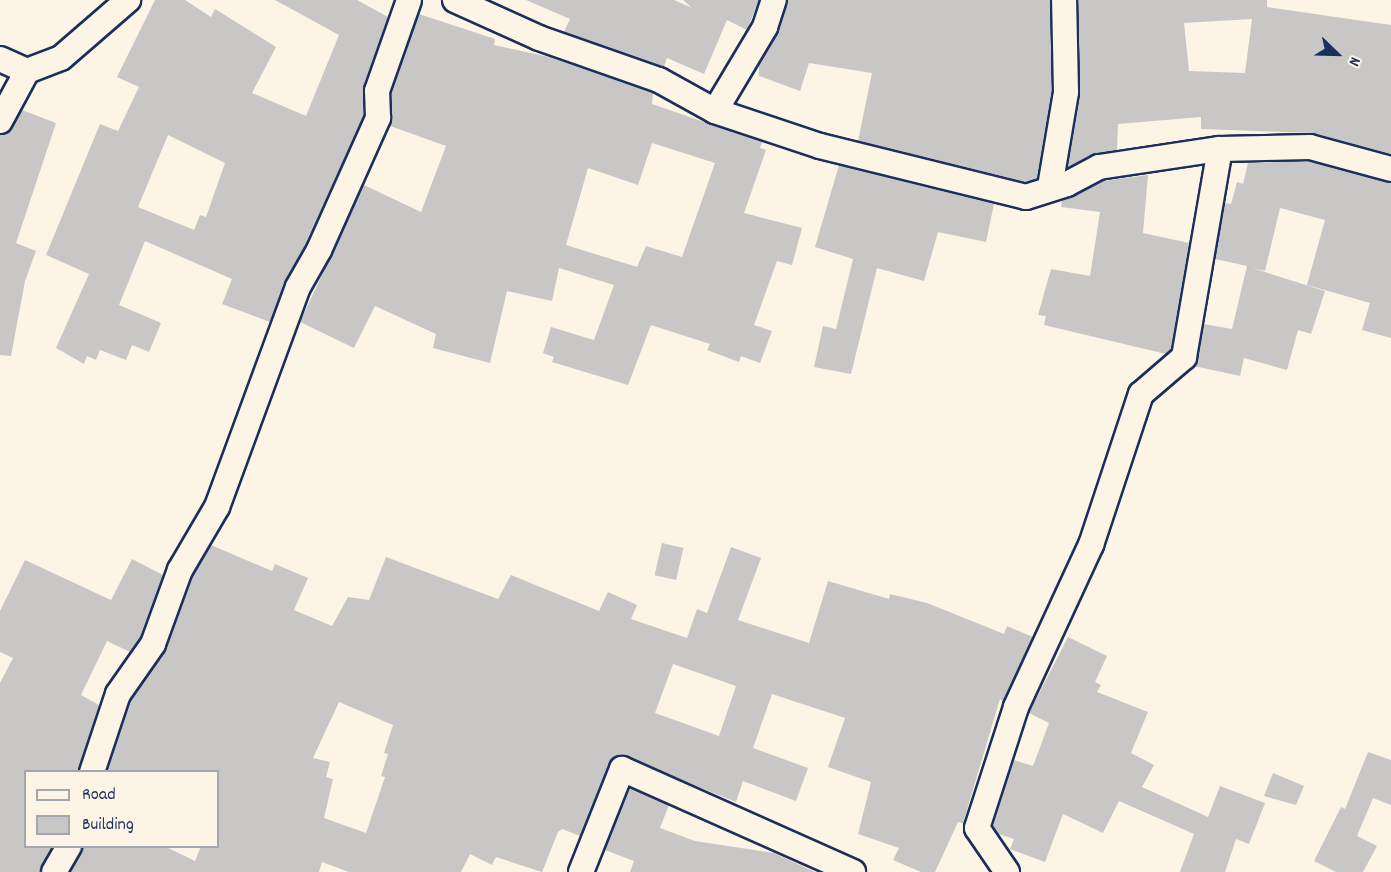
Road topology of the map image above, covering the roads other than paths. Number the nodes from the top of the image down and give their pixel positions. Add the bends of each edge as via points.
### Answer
1 (128, 0) edge
2 (409, 0) edge
3 (455, 0) edge
4 (774, 0) edge
5 (1064, 0) edge
6 (0, 59) edge
7 (27, 72) junction
8 (715, 111) junction
9 (0, 121) edge
10 (1220, 149) junction
11 (1391, 169) edge
12 (1050, 187) junction
13 (92, 770) edge
14 (68, 848) edge
15 (54, 872) edge
16 (581, 872) edge
17 (853, 872) edge
18 (1007, 872) edge

1 - 7 street via 62,58
2 - 13 street via 377,91 378,118 320,250 298,287 217,507 180,570 153,644 118,694
3 - 8 street via 539,38 659,80
4 - 8 street via 765,27
5 - 12 street via 1066,92
6 - 7 street
7 - 9 street
8 - 12 street via 820,146 1026,197
10 - 11 street via 1310,147
10 - 12 street via 1099,167 1067,184
10 - 18 street via 1184,357 1141,394 1091,545 1016,707 977,828
14 - 15 street
16 - 17 street via 622,769

